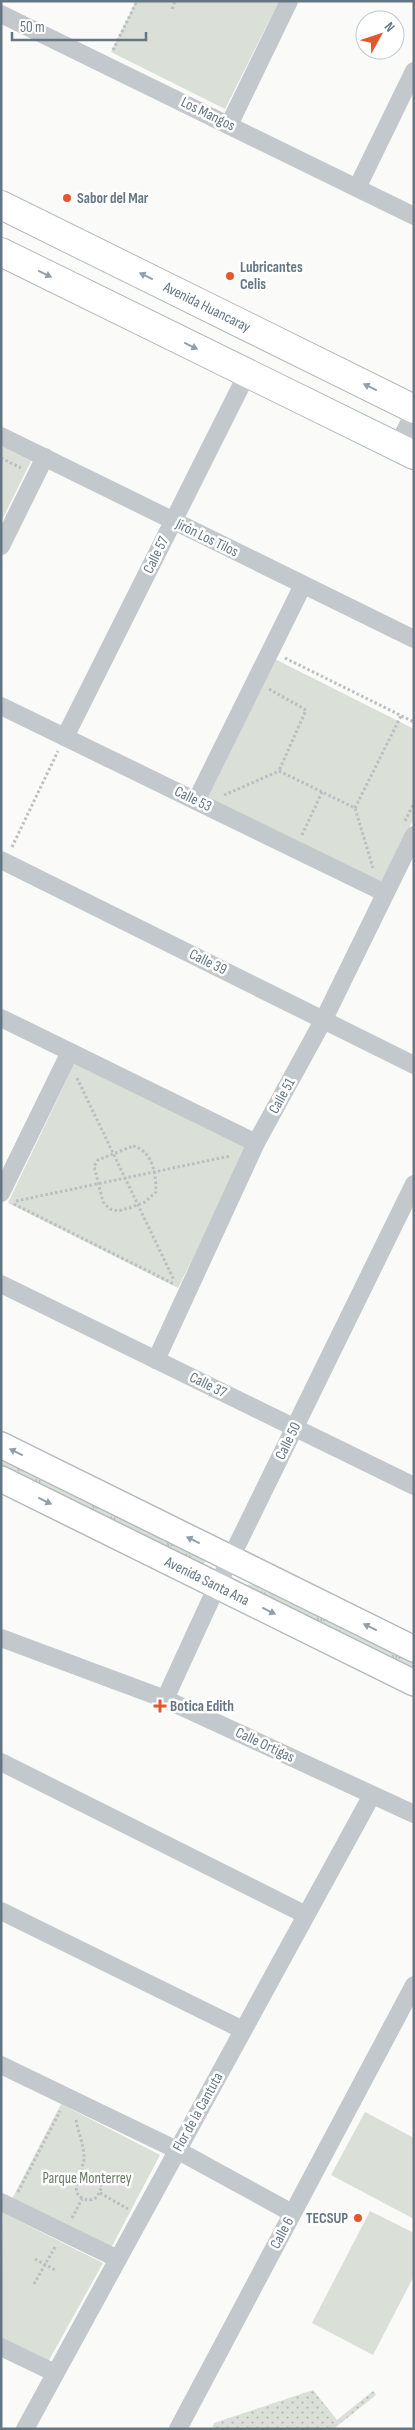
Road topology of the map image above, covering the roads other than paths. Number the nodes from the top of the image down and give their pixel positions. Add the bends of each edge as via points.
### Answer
1 (289, 1) edge
2 (1, 14) edge
3 (414, 72) edge
4 (229, 124) junction
5 (358, 188) junction
6 (1, 205) edge
7 (414, 216) edge
8 (1, 252) edge
9 (248, 374) junction
10 (414, 409) edge
11 (414, 413) edge
12 (1, 436) edge
13 (406, 451) edge
14 (45, 457) junction
15 (173, 520) junction
16 (1, 546) edge
17 (303, 585) junction
18 (414, 639) edge
19 (1, 706) edge
20 (65, 737) junction
21 (202, 804) junction
22 (408, 832) edge
23 (3, 861) edge
24 (385, 893) junction
25 (1, 1018) edge
26 (324, 1019) junction
27 (70, 1052) junction
28 (414, 1065) edge
29 (256, 1143) junction
30 (414, 1184) edge
31 (1, 1193) edge
32 (1, 1284) edge
33 (156, 1360) junction
34 (294, 1428) junction
35 (1, 1445) edge
36 (1, 1479) edge
37 (414, 1486) edge
38 (230, 1558) junction
39 (217, 1586) junction
40 (1, 1638) edge
41 (414, 1649) edge
42 (414, 1683) edge
43 (165, 1699) junction
44 (1, 1762) edge
45 (372, 1795) junction
46 (414, 1814) edge
47 (1, 1911) edge
48 (306, 1915) junction
49 (414, 1985) edge
50 (243, 2030) junction
51 (1, 2065) edge
52 (177, 2150) junction
53 (6, 2204) edge
54 (292, 2213) junction
55 (118, 2259) junction
56 (1, 2347) edge
57 (55, 2374) junction
58 (25, 2429) edge
59 (178, 2429) edge

1 - 4 street
2 - 4 street, Los Mangos
3 - 5 street
4 - 5 street, Los Mangos
5 - 7 street, Los Mangos
10 -> 6 main road, Avenida Huancaray
8 -> 9 main road
9 - 13 main road
9 - 15 street, Calle 57
11 - 13 street
12 - 14 street, Jirón Los Tilos
14 - 15 street, Jirón Los Tilos
14 - 16 street
15 - 17 street, Jirón Los Tilos
15 - 20 street, Calle 57
17 - 18 street, Jirón Los Tilos
17 - 21 street
19 - 20 street, Calle 53
20 - 21 street, Calle 53
21 - 24 street, Calle 53
22 - 24 street, Calle 51
23 - 26 street, Calle 39
24 - 26 street, Calle 51
25 - 27 street
26 - 28 street, Calle 39
26 - 29 street, Calle 51
27 - 29 street
27 - 31 street
29 - 33 street, Calle 51
30 - 34 street, Calle 50
32 - 33 street, Calle 37
33 - 34 street, Calle 37
34 - 37 street, Calle 37
34 - 38 street, Calle 50
38 -> 35 street, Avenida Santa Ana
36 -> 39 street, Avenida Santa Ana
38 - 39 street, Calle 50
41 -> 38 street, Avenida Santa Ana
39 -> 42 street, Avenida Santa Ana
39 - 43 street, Calle 50
40 - 43 street, Calle Ortigas
43 - 45 street, Calle Ortigas
44 - 48 street
45 - 46 street, Calle Ortigas
45 - 48 street, Flor de la Cantuta
47 - 50 street
48 - 50 street, Flor de la Cantuta
49 - 54 street, Calle 6
50 - 52 street, Flor de la Cantuta
51 - 52 street via 71,2105
52 - 54 street
52 - 55 street, Flor de la Cantuta
53 - 55 street
54 - 59 street, Calle 6
55 - 57 street, Flor de la Cantuta
56 - 57 street
57 - 58 street, Flor de la Cantuta

